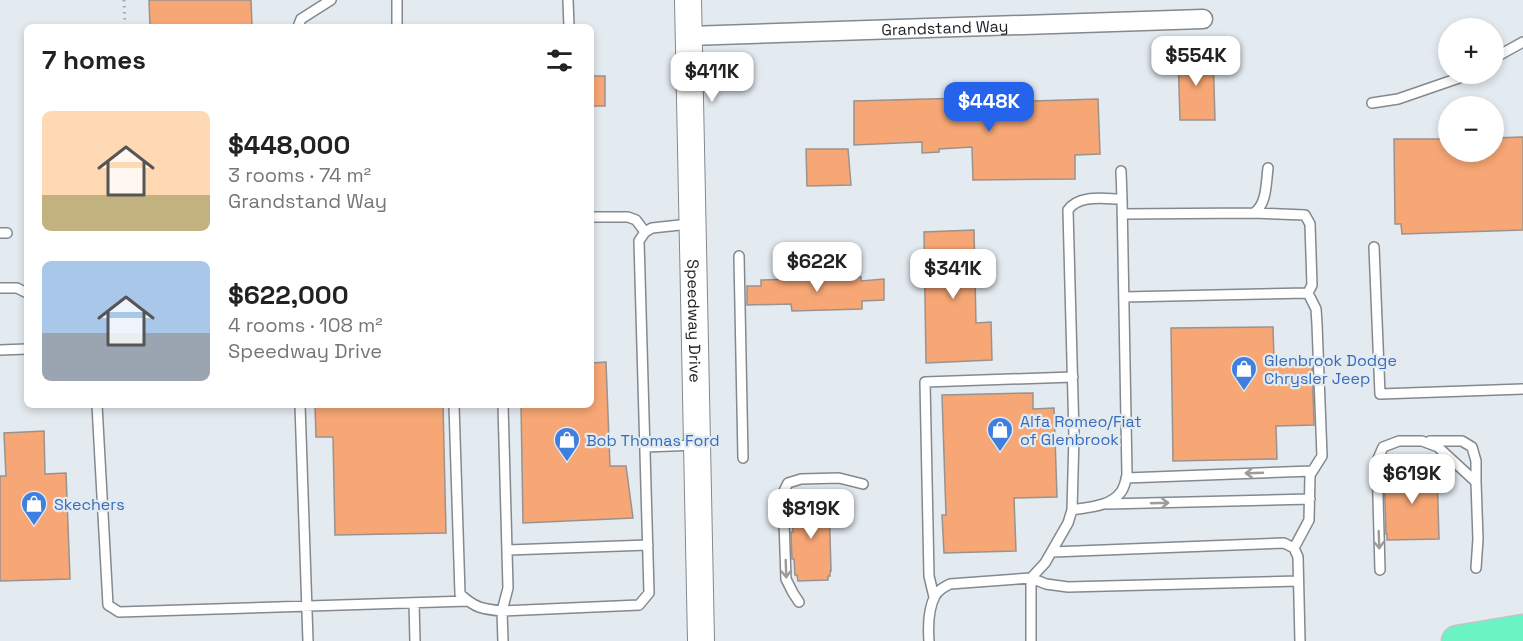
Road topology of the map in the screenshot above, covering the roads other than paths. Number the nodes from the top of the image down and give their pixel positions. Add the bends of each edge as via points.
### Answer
1 (331, 0) edge
2 (397, 0) edge
3 (568, 0) edge
4 (688, 0) edge
5 (1203, 20) dead end
6 (299, 24) edge
7 (397, 24) edge
8 (568, 24) edge
9 (689, 36) junction
10 (1523, 42) edge
11 (1504, 52) edge
12 (1442, 84) edge
13 (1372, 103) dead end
14 (1268, 168) dead end
15 (1121, 171) dead end
16 (1122, 199) junction
17 (1254, 213) junction
18 (1122, 214) junction
19 (594, 217) edge
20 (692, 224) junction
21 (645, 232) junction
22 (1374, 247) dead end
23 (739, 256) dead end
24 (0, 288) edge
25 (24, 291) edge
26 (1308, 292) junction
27 (1124, 297) junction
28 (24, 349) edge
29 (0, 350) edge
30 (1072, 377) junction
31 (1523, 389) edge
32 (97, 408) edge
33 (300, 408) edge
34 (454, 408) edge
35 (503, 408) edge
36 (1422, 441) junction
37 (698, 445) junction
38 (645, 447) junction
39 (743, 458) dead end
40 (1312, 471) junction
41 (1126, 478) junction
42 (1476, 482) junction
43 (863, 484) dead end
44 (1310, 499) junction
45 (1101, 505) junction
46 (1072, 510) junction
47 (648, 545) junction
48 (1294, 548) junction
49 (507, 550) junction
50 (1052, 552) junction
51 (1476, 568) dead end
52 (1380, 570) dead end
53 (1031, 578) junction
54 (1298, 581) junction
55 (934, 597) junction
56 (468, 601) junction
57 (799, 602) dead end
58 (414, 603) junction
59 (307, 607) junction
60 (502, 611) junction
61 (1523, 630) edge
62 (308, 641) edge
63 (415, 641) edge
64 (503, 641) edge
65 (701, 641) edge
66 (929, 641) edge
67 (1031, 641) edge
68 (1300, 641) edge
69 (1457, 641) edge

1 - 6 lane
2 - 7 lane
3 - 8 lane
4 - 9 main road, Speedway Drive
5 - 9 street, Grandstand Way
9 - 20 main road, Speedway Drive
10 - 11 lane
12 - 13 lane
14 - 17 lane via 1266,191
15 - 16 lane
16 - 18 lane
16 - 30 lane via 1084,200 1068,210
17 - 18 lane
17 - 26 lane via 1305,215 1310,224 1312,285
18 - 27 lane
19 - 21 lane via 628,217 636,220
20 - 21 lane
20 - 37 main road, Speedway Drive
21 - 38 lane via 639,241
22 - 31 lane via 1380,394
23 - 39 lane
24 - 25 lane
26 - 27 lane
26 - 40 lane via 1316,309 1321,404 1322,456
27 - 41 lane
28 - 29 lane
30 - 46 lane
30 - 55 lane via 925,382 929,576
32 - 59 lane via 108,605 119,612
33 - 59 lane
34 - 56 lane via 460,594
35 - 49 lane
36 - 42 lane via 1438,447
36 - 42 lane via 1462,441 1472,447
36 -> 52 lane via 1399,441 1383,447 1377,461
37 - 38 lane
37 - 65 main road, Speedway Drive
38 - 47 lane
40 -> 41 lane
40 - 44 lane
41 - 45 lane via 1114,500
42 - 51 lane
43 -> 57 lane via 839,478 788,483 783,493 786,579
45 -> 44 lane
44 - 48 lane via 1309,520
45 - 46 lane
46 - 50 lane
47 - 49 lane
47 - 60 lane via 649,593 639,604
48 - 50 lane via 1284,543
48 - 54 lane
49 - 60 lane via 508,588
50 - 53 lane
53 - 54 lane via 1068,587
53 - 55 lane via 950,584
53 - 67 lane
54 - 68 lane
55 - 66 lane
56 - 58 lane
56 - 60 lane via 482,609
58 - 59 lane
58 - 63 lane
59 - 62 lane
60 - 64 lane
61 - 69 highway

